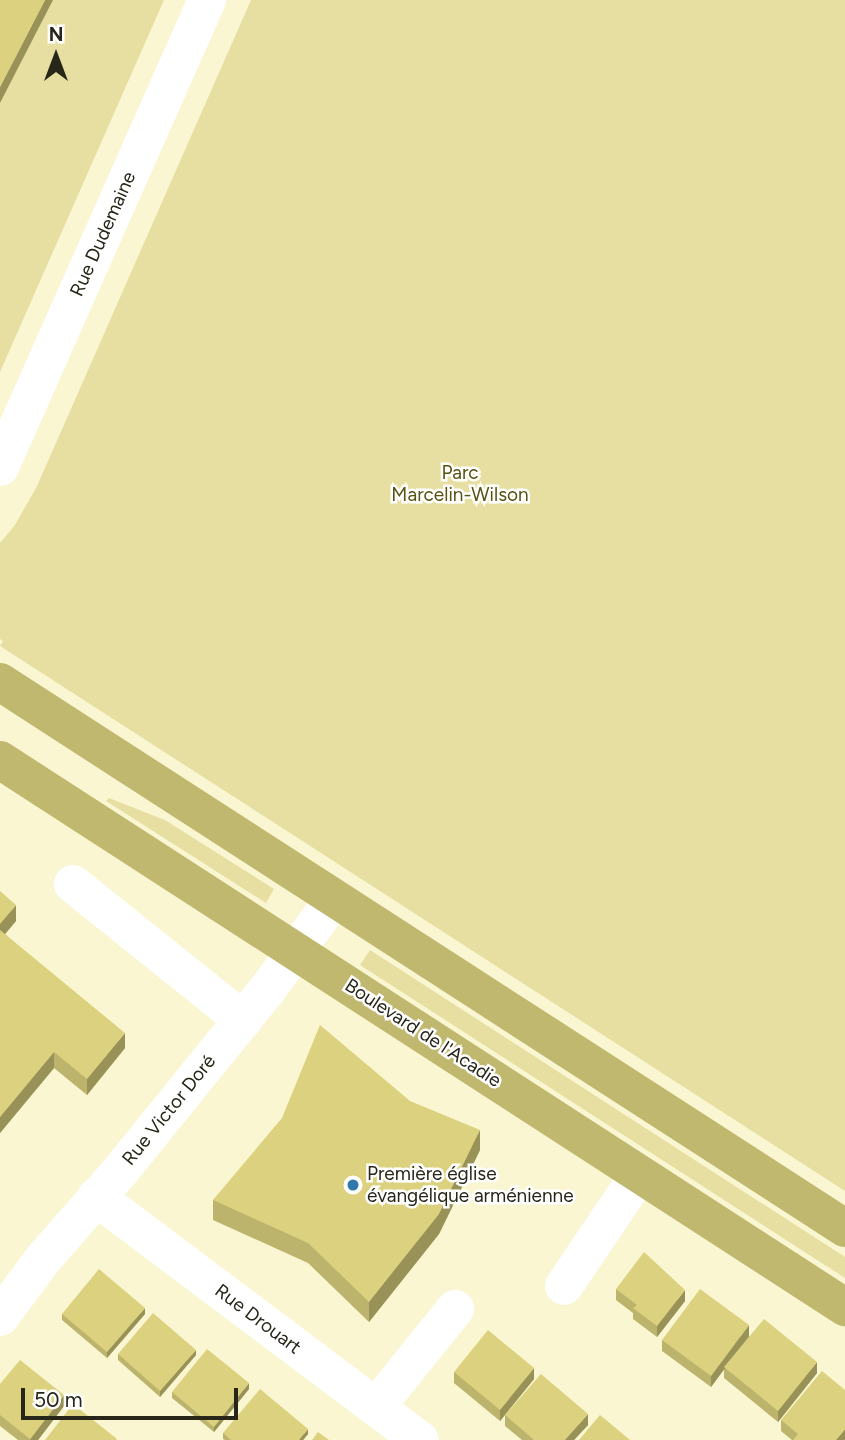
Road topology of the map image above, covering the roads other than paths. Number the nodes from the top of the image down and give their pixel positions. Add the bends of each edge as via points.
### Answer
1 (206, 0) edge
2 (0, 467) edge
3 (0, 682) edge
4 (0, 760) edge
5 (73, 884) dead end
6 (334, 899) junction
7 (298, 951) junction
8 (243, 1020) junction
9 (639, 1175) junction
10 (96, 1198) junction
11 (845, 1228) edge
12 (564, 1286) dead end
13 (845, 1307) edge
14 (454, 1309) dead end
15 (0, 1317) edge
16 (376, 1407) junction
17 (419, 1440) edge

1 - 2 street, Rue Dudemaine
3 - 6 main road
4 - 7 main road, Boulevard de l'Acadie
5 - 8 street
6 - 7 street, Rue Victor Doré
6 - 11 main road
7 - 8 street, Rue Victor Doré
7 - 9 main road, Boulevard de l'Acadie
8 - 10 street, Rue Victor Doré
9 - 12 street
9 - 13 main road, Boulevard de l'Acadie
10 - 15 street, Rue Victor Doré
10 - 16 street, Rue Drouart
14 - 16 street
16 - 17 street, Rue Drouart

